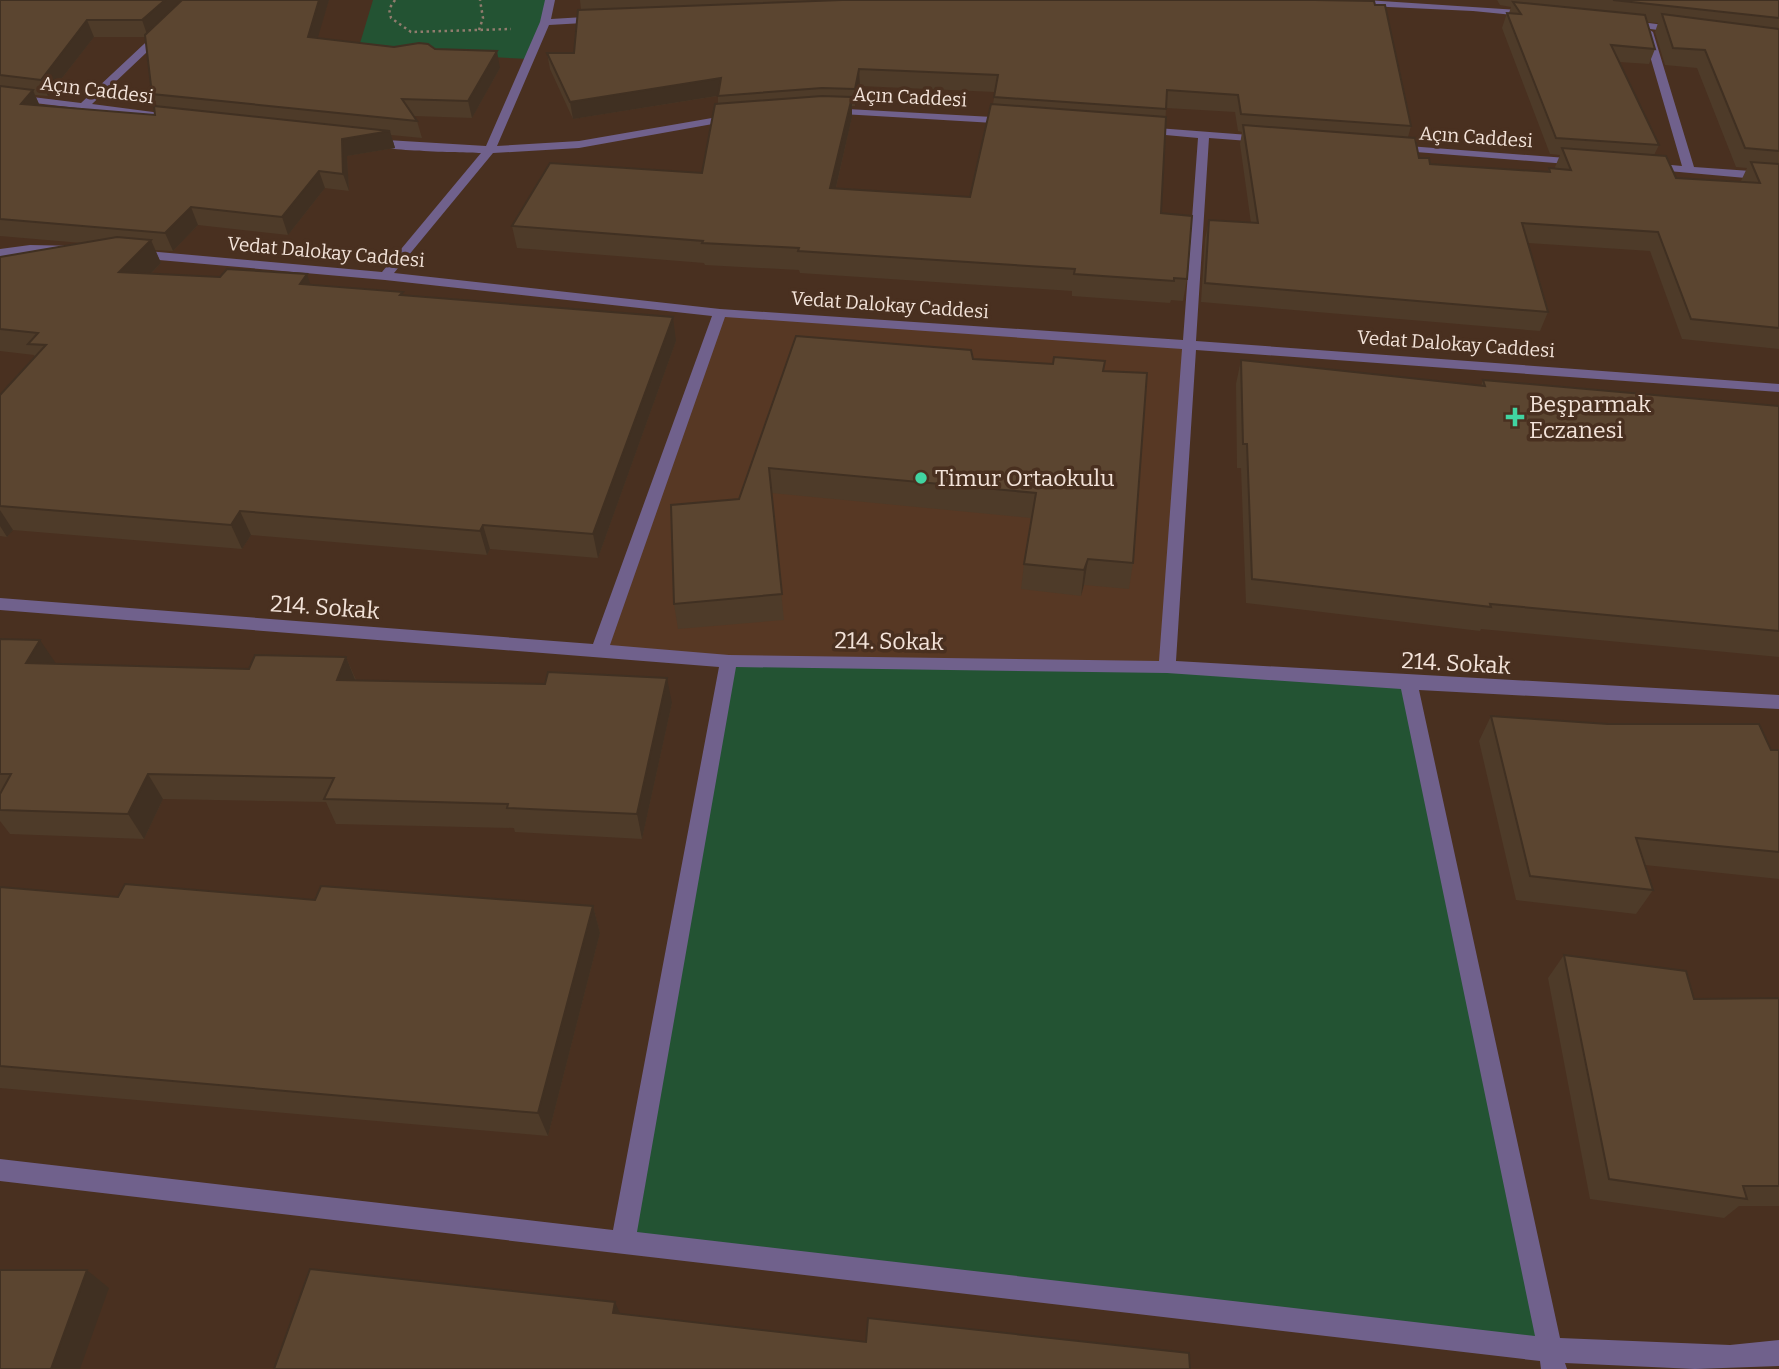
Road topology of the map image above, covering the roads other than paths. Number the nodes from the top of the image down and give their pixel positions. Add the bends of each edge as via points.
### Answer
1 (197, 0) edge
2 (550, 0) edge
3 (1304, 0) edge
4 (1470, 4) edge
5 (1539, 15) edge
6 (613, 19) edge
7 (1619, 22) edge
8 (544, 25) junction
9 (1646, 25) junction
10 (1689, 31) edge
11 (0, 96) edge
12 (85, 105) junction
13 (811, 112) edge
14 (751, 116) edge
15 (192, 120) edge
16 (1028, 122) edge
17 (1137, 130) edge
18 (1204, 134) junction
19 (1274, 139) edge
20 (355, 140) edge
21 (1384, 148) edge
22 (490, 149) junction
23 (1592, 163) edge
24 (1634, 166) edge
25 (1689, 170) junction
26 (1779, 177) edge
27 (99, 251) edge
28 (0, 253) edge
29 (127, 254) edge
30 (385, 276) junction
31 (720, 313) junction
32 (1190, 345) junction
33 (1779, 388) edge
34 (0, 604) edge
35 (599, 651) junction
36 (729, 662) junction
37 (1167, 667) junction
38 (1409, 683) junction
39 (1779, 702) edge
40 (0, 1170) edge
41 (622, 1242) junction
42 (1779, 1353) edge
43 (1552, 1359) edge

1 - 12 street
2 - 8 street
3 - 4 street
4 - 5 street
6 - 8 street
7 - 9 street
8 - 22 street
9 - 10 street
9 - 25 street
11 - 12 street, Açın Caddesi
12 - 15 street, Açın Caddesi
13 - 16 street, Açın Caddesi
14 - 22 street via 678,124 556,147
17 - 18 street
18 - 19 street
18 - 32 street
20 - 22 street
21 - 23 street, Açın Caddesi
22 - 30 street
24 - 25 street
25 - 26 street
27 - 28 street via 59,248
29 - 30 street, Vedat Dalokay Caddesi
30 - 31 street, Vedat Dalokay Caddesi
31 - 32 street, Vedat Dalokay Caddesi
31 - 35 street
32 - 33 street, Vedat Dalokay Caddesi
32 - 37 street
34 - 35 street, 214. Sokak
35 - 36 street, 214. Sokak
36 - 37 street, 214. Sokak
36 - 41 street
37 - 38 street, 214. Sokak
38 - 39 street, 214. Sokak
38 - 43 street
40 - 41 street
41 - 43 street
42 - 43 street via 1730,1358

